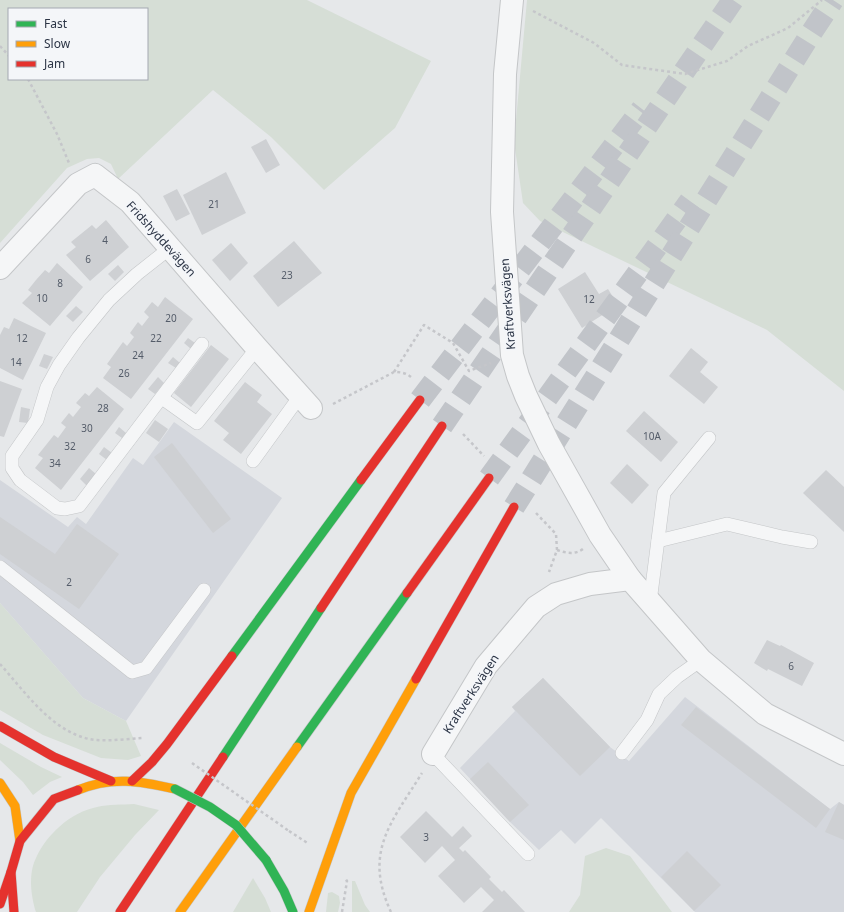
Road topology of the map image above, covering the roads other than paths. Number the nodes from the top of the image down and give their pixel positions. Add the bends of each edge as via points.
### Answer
1 (512, 0) edge
2 (170, 248) junction
3 (0, 268) edge
4 (202, 344) dead end
5 (257, 348) junction
6 (162, 398) junction
7 (420, 400) tunnel mouth
8 (305, 402) joint
9 (442, 426) tunnel mouth
10 (709, 438) dead end
11 (6, 456) edge
12 (253, 461) dead end
13 (489, 478) tunnel mouth
14 (514, 507) tunnel mouth
15 (658, 541) junction
16 (811, 542) dead end
17 (0, 567) edge
18 (630, 579) junction
19 (204, 590) dead end
20 (650, 602) junction
21 (701, 660) junction
22 (0, 726) edge
23 (842, 751) edge
24 (622, 753) dead end
25 (433, 754) joint
26 (111, 781) junction
27 (132, 781) junction
28 (0, 783) edge
29 (20, 841) junction
30 (528, 854) dead end
31 (11, 872) junction
32 (0, 904) edge
33 (14, 912) edge
34 (120, 912) edge
35 (180, 912) edge
36 (293, 912) edge
37 (309, 912) edge

1 - 18 street, Kraftverksvägen via 505,74 502,212 512,355 526,396 549,444 600,535
2 - 3 street, Fridshyddevägen via 130,202 95,175 78,184
2 - 5 street, Fridshyddevägen
2 - 11 lane via 109,300 78,338 48,386 37,420
4 - 6 lane
5 - 6 lane via 197,423
5 - 8 street, Fridshyddevägen
6 - 11 lane via 79,506 57,508 20,480
7 - 27 main road via 167,744
8 - 12 lane
9 - 34 main road
10 - 15 lane via 664,493
13 - 35 main road
14 - 37 main road via 350,793
15 - 16 lane via 727,524
15 - 20 lane
17 - 19 lane via 132,672 146,668
18 - 20 street, Kraftverksvägen
18 - 25 street, Kraftverksvägen via 590,584 556,594 536,607 486,666
20 - 21 street, Kraftverksvägen
21 - 23 street, Kraftverksvägen via 766,714
21 - 24 lane via 659,694 647,720
22 - 26 main road via 54,757
25 - 30 lane
26 - 27 main road
26 - 29 main road via 90,785 54,799
27 - 36 main road, bridge via 175,789 210,807 236,825 266,860
28 - 29 main road via 15,806
29 - 31 main road
31 - 32 main road
31 - 33 main road

